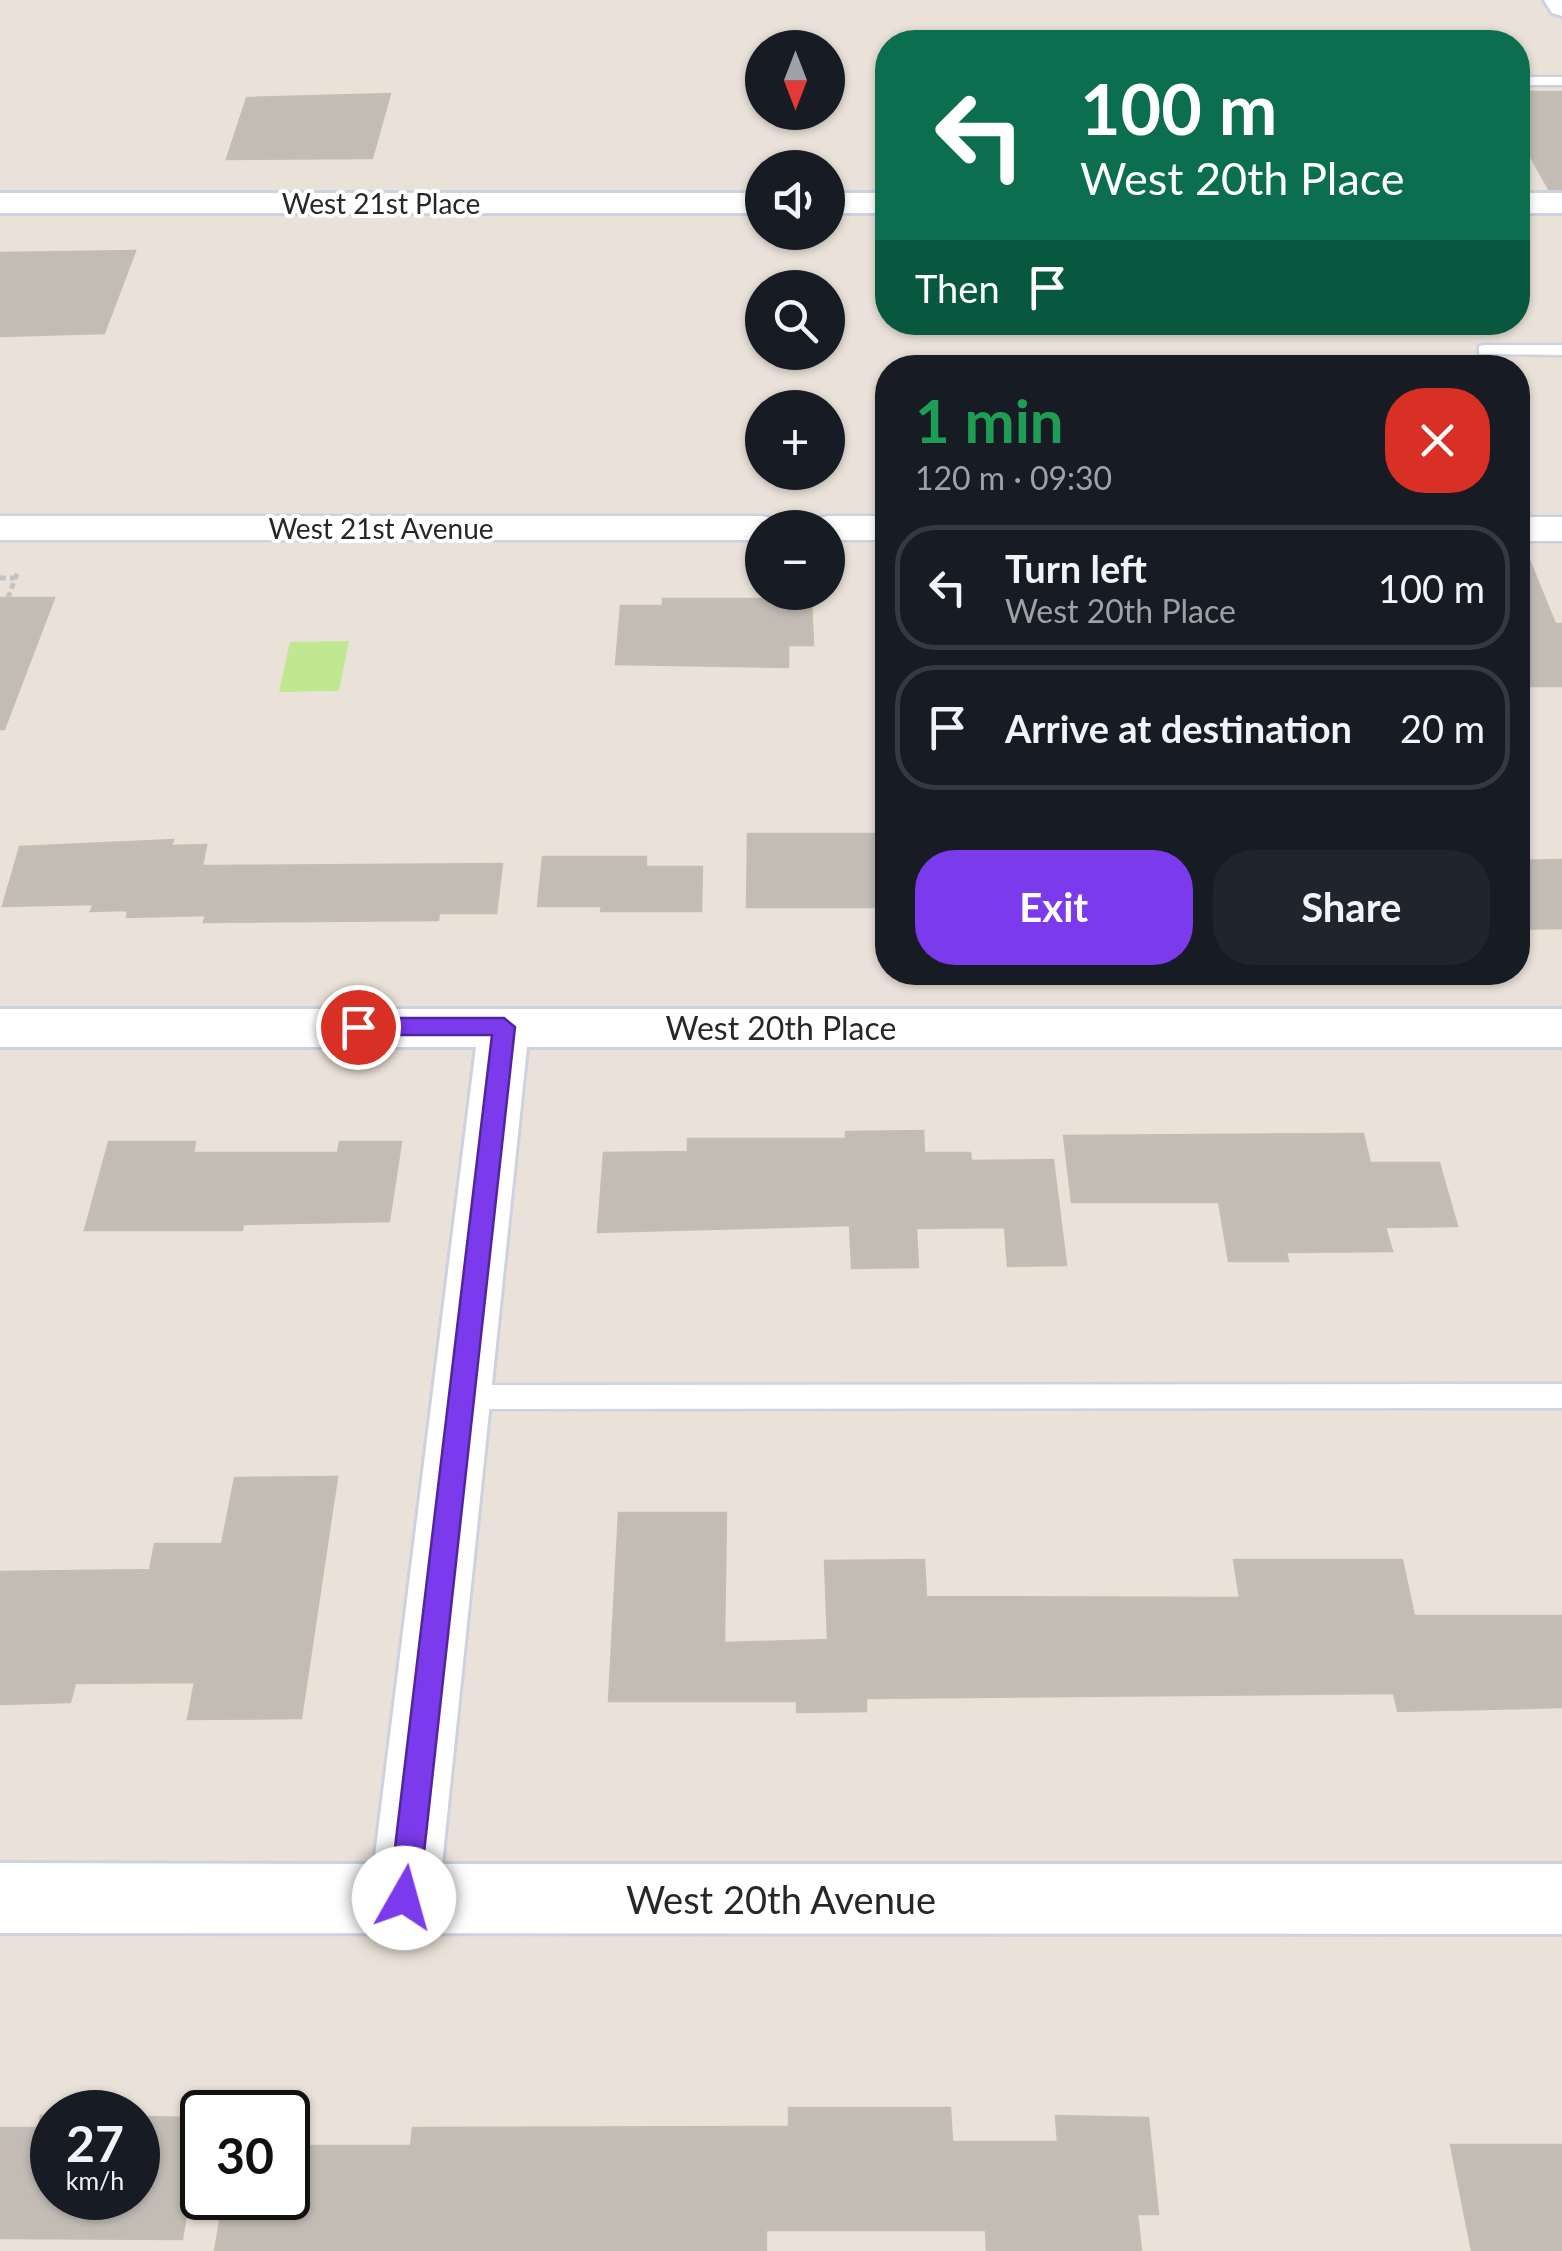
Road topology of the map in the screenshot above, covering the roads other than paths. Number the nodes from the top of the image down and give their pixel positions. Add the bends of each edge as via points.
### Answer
1 (1558, 0) edge
2 (1562, 6) edge
3 (1530, 81) edge
4 (1562, 81) edge
5 (0, 203) edge
6 (745, 203) edge
7 (845, 203) edge
8 (875, 203) edge
9 (1530, 203) edge
10 (1562, 203) edge
11 (1485, 350) dead end
12 (1562, 350) edge
13 (0, 528) edge
14 (745, 528) edge
15 (845, 528) edge
16 (875, 528) edge
17 (1530, 528) edge
18 (1562, 529) edge
19 (504, 1027) junction
20 (0, 1028) edge
21 (1562, 1028) edge
22 (463, 1396) junction
23 (1562, 1396) edge
24 (0, 1898) edge
25 (404, 1898) junction
26 (1562, 1898) edge

1 - 2 street
3 - 4 lane
5 - 6 street, West 21st Place
7 - 8 street
9 - 10 street
11 - 12 lane
13 - 14 street, West 21st Avenue
15 - 16 street
17 - 18 street
19 - 20 street, West 20th Place
19 - 21 street, West 20th Place
19 - 22 street
22 - 23 lane
22 - 25 street
24 - 25 street, West 20th Avenue
25 - 26 street, West 20th Avenue

